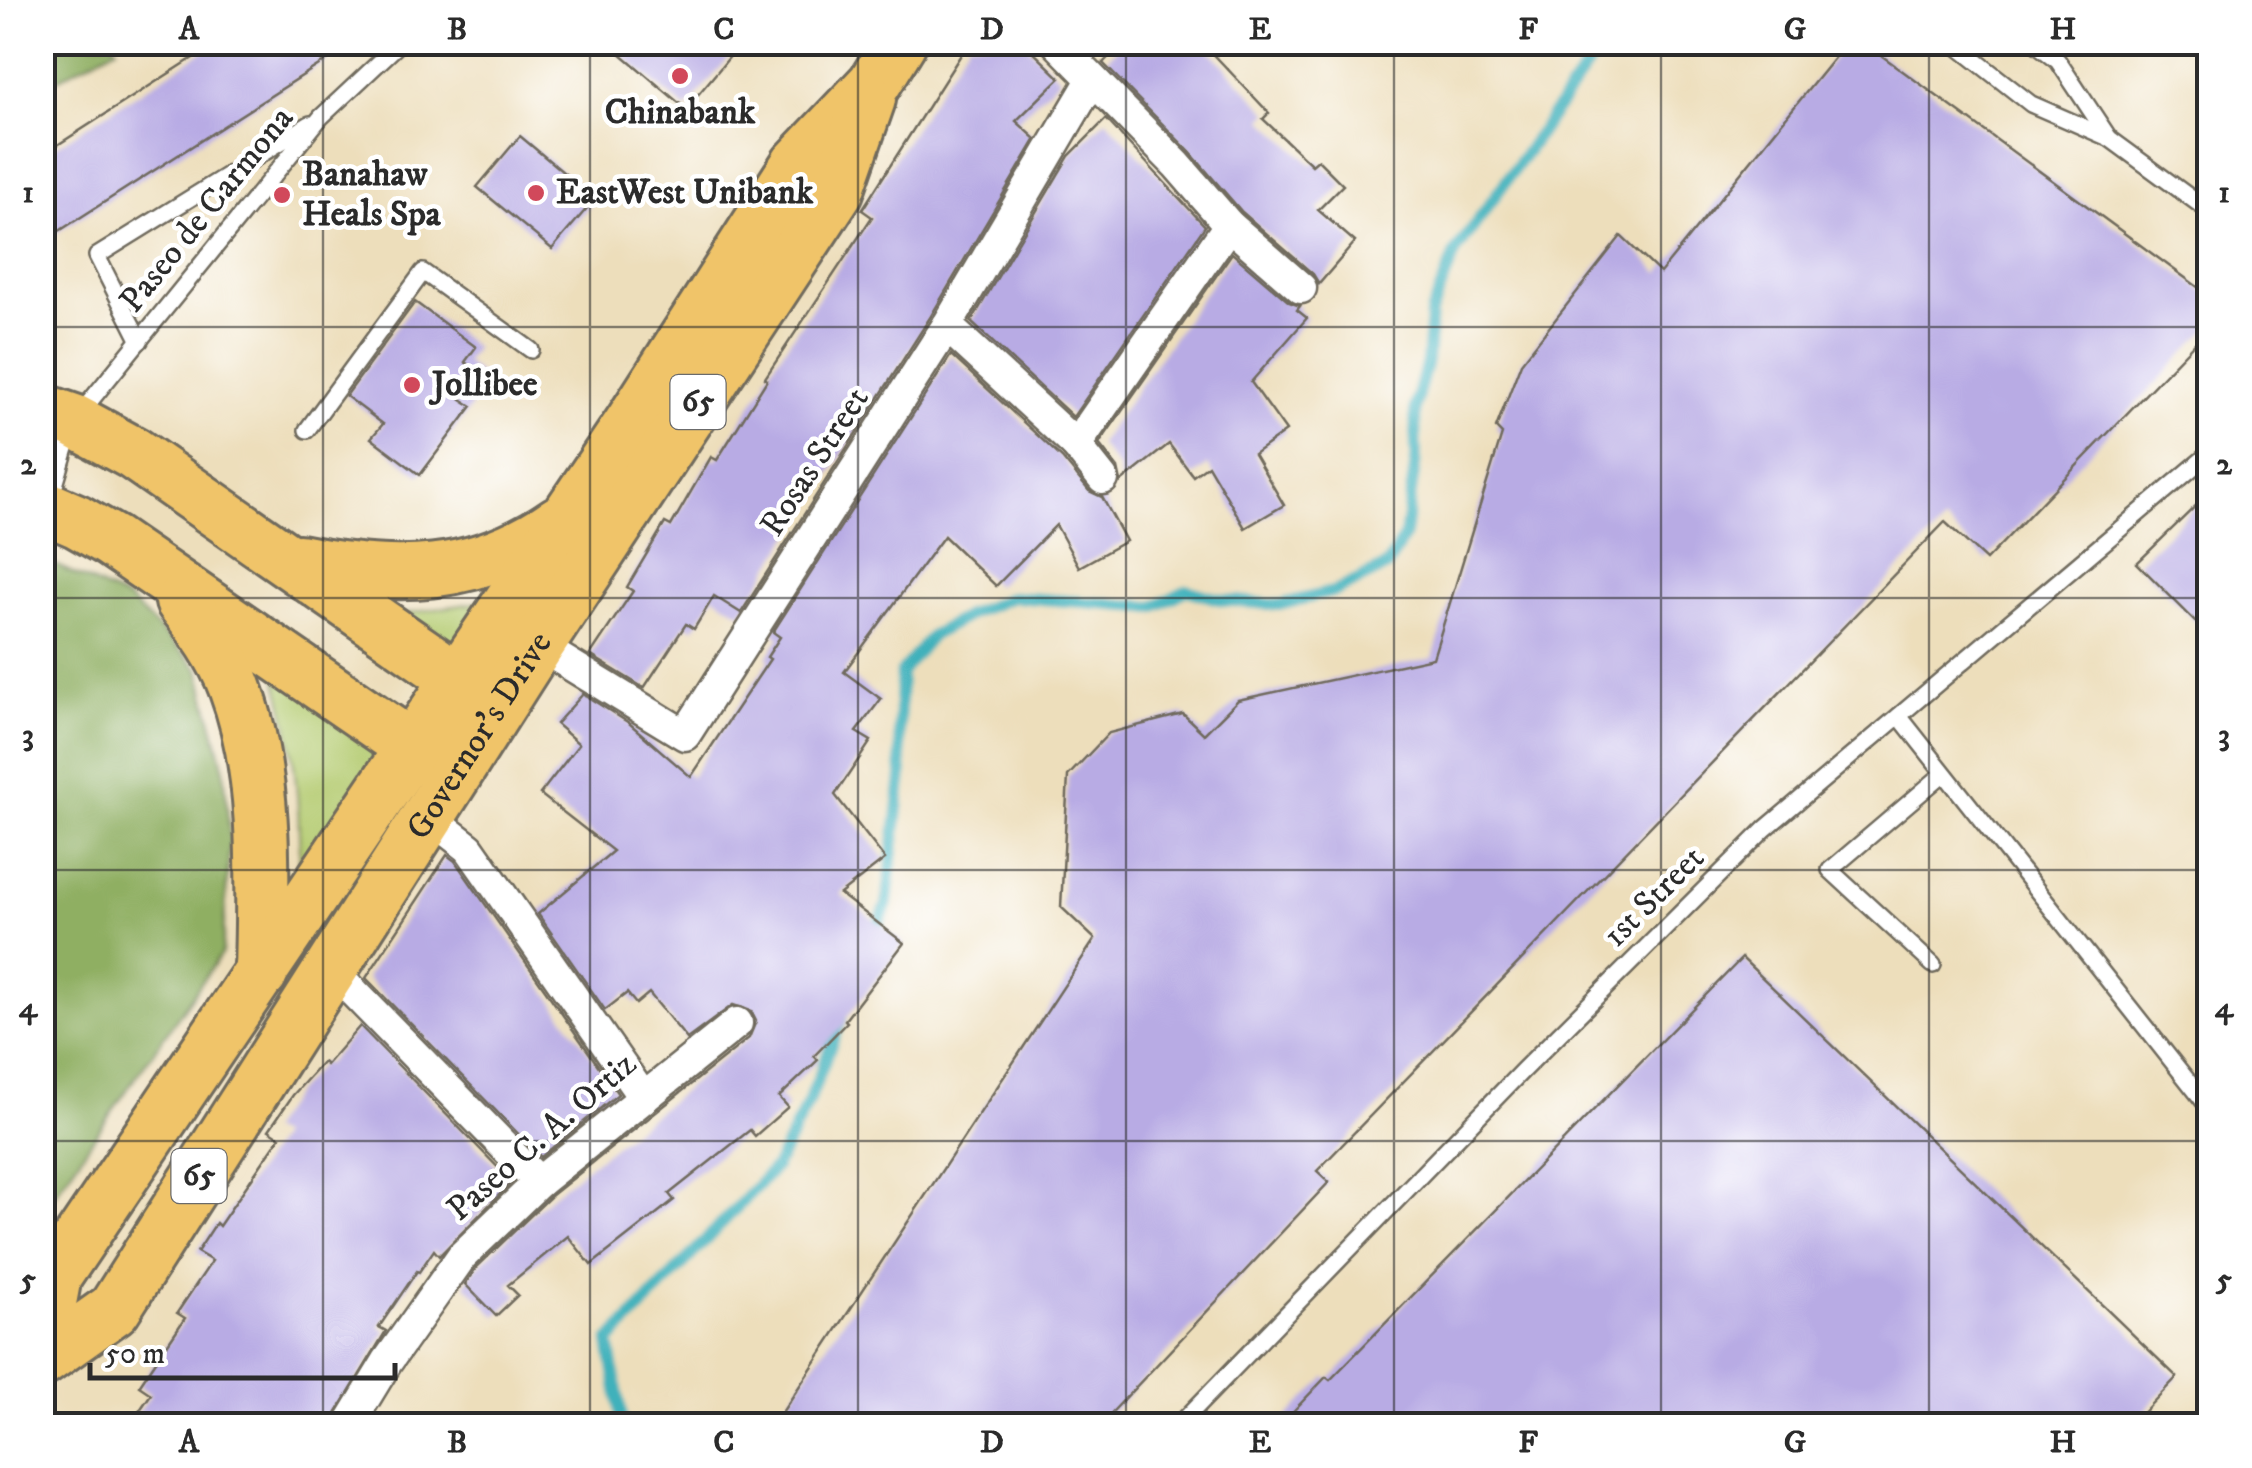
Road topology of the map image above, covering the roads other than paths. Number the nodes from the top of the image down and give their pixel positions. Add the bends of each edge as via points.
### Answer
1 (401, 42) edge
2 (1056, 42) edge
3 (1952, 42) edge
4 (2034, 42) edge
5 (887, 63) edge
6 (1092, 80) junction
7 (321, 117) junction
8 (2109, 138) junction
9 (2210, 212) edge
10 (1228, 225) junction
11 (1301, 288) dead end
12 (947, 326) junction
13 (140, 342) junction
14 (531, 350) dead end
15 (72, 406) edge
16 (306, 430) dead end
17 (1076, 445) junction
18 (2210, 452) edge
19 (1103, 479) dead end
20 (45, 507) edge
21 (568, 516) junction
22 (283, 558) junction
23 (160, 572) junction
24 (538, 645) junction
25 (478, 693) junction
26 (1899, 716) junction
27 (1943, 774) junction
28 (432, 780) junction
29 (1934, 966) dead end
30 (332, 969) junction
31 (260, 973) junction
32 (737, 1023) dead end
33 (642, 1097) junction
34 (2210, 1110) edge
35 (539, 1182) junction
36 (42, 1346) edge
37 (42, 1360) edge
38 (348, 1426) edge
39 (1178, 1426) edge

1 - 7 lane, Paseo de Carmona
2 - 6 street
3 - 8 lane via 2031,104
4 - 8 lane via 2058,62
5 - 21 highway, Governor's Drive / 65 via 797,165
5 - 24 highway, Governor's Drive / 65 via 837,191
6 - 10 street
6 - 12 street, Rosas Street
7 - 13 lane, Paseo de Carmona
7 - 13 lane, Paseo de Carmona via 97,256
8 - 9 lane
10 - 11 street
10 - 17 street
12 - 17 street
12 - 24 street, Rosas Street via 684,734
13 - 15 lane, Paseo de Carmona
14 - 16 lane via 423,272
15 - 20 lane
15 - 22 highway
17 - 19 street
18 - 26 lane, 1st Street
20 - 23 highway
21 - 22 highway via 512,551 454,569 384,574
21 - 25 highway, Governor's Drive / 65
22 - 25 highway
23 - 28 highway
23 - 31 highway via 206,631 243,712 259,830
24 - 25 highway, Governor's Drive / 65
25 - 28 highway, Governor's Drive / 65
26 - 27 lane
26 - 39 lane, 1st Street via 1766,829
27 - 29 lane via 1830,870
27 - 34 lane
28 - 30 highway, Governor's Drive / 65
28 - 31 highway, Governor's Drive / 65
28 - 33 street via 468,848
30 - 35 street
30 - 37 highway, Governor's Drive / 65 via 114,1309
31 - 36 highway, Governor's Drive / 65 via 55,1276
32 - 33 street, Paseo C. A. Ortiz
33 - 35 street, Paseo C. A. Ortiz
35 - 38 street, Paseo C. A. Ortiz via 462,1256

